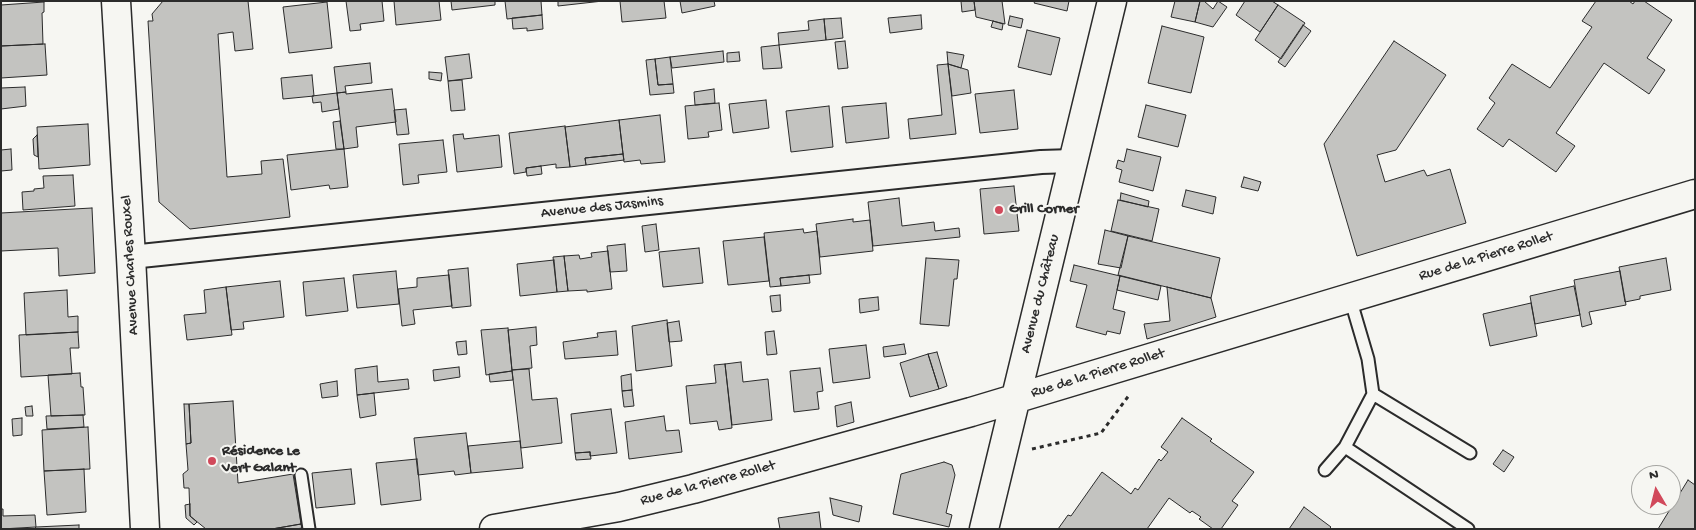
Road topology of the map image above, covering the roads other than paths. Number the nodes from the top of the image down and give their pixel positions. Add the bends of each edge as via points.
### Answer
1 (116, 1) edge
2 (1112, 1) edge
3 (1073, 161) junction
4 (1695, 194) edge
5 (131, 257) junction
6 (1350, 298) junction
7 (1373, 394) junction
8 (1016, 398) junction
9 (1345, 447) junction
10 (1470, 453) dead end
11 (1325, 470) dead end
12 (301, 475) dead end
13 (145, 529) edge
14 (309, 529) edge
15 (494, 529) edge
16 (984, 529) edge
17 (1468, 529) edge

1 - 5 street, Avenue Charles Rouxel
2 - 3 street, Avenue du Château
3 - 5 street, Avenue des Jasmins
3 - 8 street, Avenue du Château
4 - 6 street, Rue de la Pierre Rollet
5 - 13 street, Avenue Charles Rouxel
6 - 7 lane via 1368,359
6 - 8 street, Rue de la Pierre Rollet
7 - 9 lane
7 - 10 lane
8 - 15 street, Rue de la Pierre Rollet via 694,489 619,507
8 - 16 street, Avenue du Château
9 - 11 lane
9 - 17 lane
12 - 14 lane

